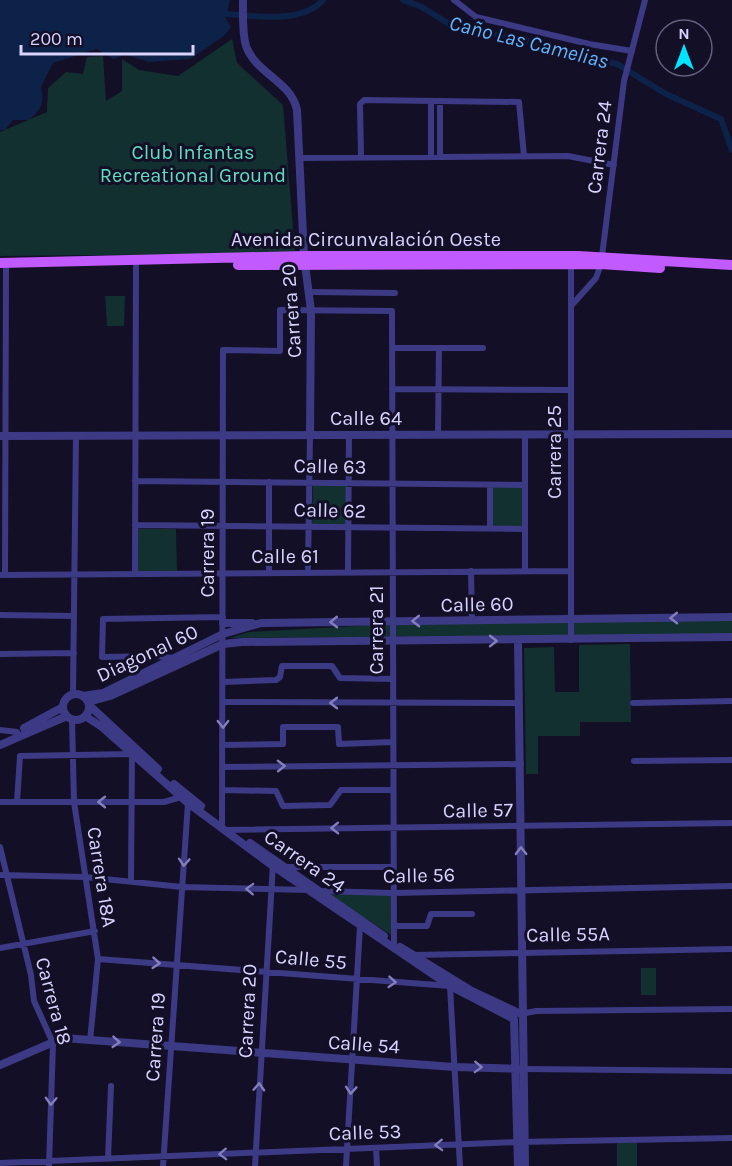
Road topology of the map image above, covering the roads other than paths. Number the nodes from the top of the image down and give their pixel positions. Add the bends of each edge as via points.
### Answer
1 (454, 0) edge
2 (645, 0) edge
3 (243, 2) edge
4 (632, 51) junction
5 (431, 101) junction
6 (440, 101) junction
7 (440, 156) junction
8 (524, 156) junction
9 (361, 157) junction
10 (431, 157) junction
11 (300, 158) junction
12 (614, 165) junction
13 (305, 260) junction
14 (602, 260) junction
15 (136, 263) junction
16 (571, 264) junction
17 (732, 265) edge
18 (3, 266) edge
19 (732, 273) edge
20 (309, 292) junction
21 (395, 293) dead end
22 (570, 307) junction
23 (310, 311) junction
24 (392, 348) junction
25 (439, 348) junction
26 (483, 348) dead end
27 (392, 389) junction
28 (439, 389) junction
29 (570, 390) junction
30 (570, 434) junction
31 (732, 434) edge
32 (135, 435) junction
33 (224, 435) junction
34 (310, 435) junction
35 (349, 435) junction
36 (392, 435) junction
37 (438, 435) junction
38 (525, 435) junction
39 (3, 436) edge
40 (76, 436) junction
41 (135, 481) junction
42 (269, 482) junction
43 (309, 482) junction
44 (224, 483) junction
45 (350, 483) junction
46 (392, 483) junction
47 (490, 484) junction
48 (525, 485) junction
49 (135, 525) junction
50 (224, 525) junction
51 (269, 526) junction
52 (308, 527) junction
53 (349, 527) junction
54 (392, 528) junction
55 (490, 528) junction
56 (525, 528) junction
57 (308, 568) dead end
58 (471, 571) junction
59 (525, 571) junction
60 (570, 571) junction
61 (348, 572) junction
62 (392, 572) junction
63 (223, 573) junction
64 (269, 573) junction
65 (74, 574) junction
66 (135, 574) junction
67 (2, 575) edge
68 (0, 615) edge
69 (74, 616) junction
70 (732, 617) edge
71 (223, 620) junction
72 (570, 620) junction
73 (472, 621) junction
74 (392, 622) junction
75 (261, 623) junction
76 (223, 634) junction
77 (732, 637) edge
78 (392, 640) junction
79 (571, 640) junction
80 (518, 641) junction
81 (223, 644) junction
82 (74, 653) junction
83 (0, 654) edge
84 (158, 656) junction
85 (176, 659) junction
86 (158, 667) junction
87 (392, 679) junction
88 (223, 682) junction
89 (73, 694) junction
90 (110, 696) junction
91 (87, 701) junction
92 (732, 701) edge
93 (223, 702) junction
94 (393, 703) junction
95 (518, 703) junction
96 (633, 703) dead end
97 (67, 714) junction
98 (85, 716) junction
99 (106, 720) junction
100 (0, 730) edge
101 (17, 732) junction
102 (0, 739) edge
103 (393, 742) junction
104 (0, 745) edge
105 (222, 745) junction
106 (132, 754) junction
107 (74, 755) junction
108 (732, 760) edge
109 (634, 761) dead end
110 (393, 764) junction
111 (521, 764) junction
112 (222, 767) junction
113 (222, 790) junction
114 (393, 790) junction
115 (184, 800) junction
116 (0, 802) edge
117 (16, 802) junction
118 (74, 802) junction
119 (131, 802) junction
120 (732, 824) edge
121 (520, 826) junction
122 (393, 827) junction
123 (225, 828) junction
124 (0, 847) edge
125 (273, 862) junction
126 (286, 867) junction
127 (393, 867) junction
128 (3, 874) edge
129 (85, 877) junction
130 (131, 880) junction
131 (732, 886) edge
132 (182, 887) junction
133 (271, 889) junction
134 (522, 889) junction
135 (308, 890) junction
136 (320, 891) junction
137 (393, 893) junction
138 (472, 914) dead end
139 (360, 926) junction
140 (394, 926) junction
141 (95, 931) junction
142 (22, 944) junction
143 (394, 946) junction
144 (0, 948) edge
145 (732, 949) edge
146 (522, 951) junction
147 (409, 955) junction
148 (98, 959) junction
149 (177, 964) junction
150 (266, 971) junction
151 (357, 979) junction
152 (450, 986) junction
153 (732, 1009) edge
154 (518, 1017) junction
155 (90, 1041) junction
156 (53, 1043) junction
157 (171, 1046) junction
158 (261, 1053) junction
159 (353, 1059) junction
160 (0, 1065) edge
161 (454, 1066) junction
162 (520, 1069) junction
163 (732, 1071) edge
164 (111, 1086) dead end
165 (732, 1138) edge
166 (522, 1142) junction
167 (459, 1145) junction
168 (376, 1148) junction
169 (347, 1149) junction
170 (256, 1153) junction
171 (164, 1157) junction
172 (108, 1159) junction
173 (0, 1163) edge
174 (49, 1164) edge
175 (163, 1166) edge
176 (255, 1166) edge
177 (346, 1166) edge
178 (377, 1166) edge
179 (460, 1166) edge
180 (518, 1166) edge
181 (525, 1166) edge

1 - 4 street via 476,17
2 - 4 street, Carrera 24
3 - 11 street, Carrera 20 via 243,28 252,58 295,100
4 - 12 street, Carrera 24 via 624,81
5 - 6 street
5 - 9 street via 361,101
5 - 10 street
6 - 7 street
6 - 8 street via 519,102
7 - 8 street
7 - 10 street
8 - 12 street via 568,156
9 - 10 street
9 - 11 street
11 - 13 street, Carrera 20
12 - 14 street, Carrera 24
13 - 14 main road, Avenida Circunvalación Oeste
13 - 15 main road, Avenida Circunvalación Oeste
13 - 16 main road, Avenida Circunvalación Oeste
13 - 20 street, Carrera 20
14 - 16 main road, Avenida Circunvalación Oeste
14 - 17 main road, Avenida Circunvalación Oeste
14 - 19 main road, Avenida Circunvalación Oeste
14 - 22 street via 596,278
15 - 18 main road, Avenida Circunvalación Oeste
15 - 32 street
16 - 22 street, Carrera 25
18 - 39 street
20 - 21 street
20 - 23 street, Carrera 20
22 - 29 street, Carrera 25
23 - 24 street, Carrera 21 via 392,310
23 - 33 street, Carrera 19 via 280,310 280,351 223,350
23 - 34 street, Carrera 20
24 - 25 street
24 - 27 street, Carrera 21
25 - 26 street
25 - 28 street
27 - 28 street
27 - 36 street, Carrera 21
28 - 29 street
28 - 37 street
29 - 30 street, Carrera 25
30 - 31 street, Calle 64
30 - 38 street, Calle 64
30 - 60 street, Carrera 25
32 - 33 street, Calle 64
32 - 40 street, Calle 64
32 - 41 street
33 - 34 street, Calle 64
33 - 44 street, Carrera 19
34 - 35 street, Calle 64
34 - 43 street, Carrera 20
35 - 36 street, Calle 64
35 - 45 street
36 - 37 street, Calle 64
36 - 46 street, Carrera 21
37 - 38 street, Calle 64
38 - 48 street
39 - 40 street, Calle 64
39 - 67 street
40 - 65 street
41 - 44 street, Calle 63
41 - 49 street
42 - 43 street, Calle 63
42 - 44 street, Calle 63
42 - 51 street
43 - 45 street, Calle 63
43 - 52 street, Carrera 20
44 - 50 street, Carrera 19
45 - 46 street, Calle 63
45 - 53 street
46 - 47 street, Calle 63
46 - 54 street, Carrera 21
47 - 48 street, Calle 63
47 - 55 street
48 - 56 street
49 - 50 street, Calle 62
49 - 66 street
50 - 51 street, Calle 62
50 - 63 street, Carrera 19
51 - 52 street, Calle 62
51 - 64 street
52 - 53 street, Calle 62
52 - 57 street, Carrera 20
53 - 54 street, Calle 62
53 - 61 street
54 - 55 street, Calle 62
54 - 62 street, Carrera 21
55 - 56 street, Calle 62
56 - 59 street
58 - 59 street, Calle 61
58 - 62 street, Calle 61
58 - 73 street
59 - 60 street, Calle 61
60 - 72 street, Carrera 25
61 - 62 street, Calle 61
61 - 64 street, Calle 61
62 - 74 street, Carrera 21
63 - 64 street, Calle 61
63 - 66 street, Calle 61
63 - 71 street, Carrera 19
65 - 66 street, Calle 61
65 - 67 street, Calle 61
65 - 69 street
68 - 69 street
69 - 82 street
70 -> 72 street, Calle 60
71 - 75 street
71 - 76 street, Carrera 19
71 - 84 street via 102,619 102,657
72 - 73 street, Calle 60
72 - 79 street, Carrera 25
73 -> 74 street, Calle 60
74 -> 75 street, Calle 60
74 - 78 street, Carrera 21
75 - 76 street, Calle 60
76 - 81 street, Carrera 19
76 - 85 street, Diagonal 60
77 - 79 street, Calle 60
78 -> 80 street, Calle 60
78 - 81 street, Calle 60 via 260,640
78 - 87 street, Carrera 21
79 - 80 street, Calle 60
80 - 95 street
81 - 88 street, Carrera 19
81 - 90 street, Diagonal 60
82 - 83 street
82 - 89 street
84 - 85 street
84 - 86 street
85 - 86 street, Diagonal 60
86 - 91 street, Diagonal 60
87 - 88 street via 340,678 332,666 282,666 276,680
87 - 94 street, Carrera 21
88 - 93 street, Carrera 19
89 - 91 street
89 - 97 street via 65,700
90 - 91 street, Diagonal 60
90 - 99 street via 105,705
91 - 98 street
91 - 99 street, Carrera 24
92 - 96 street
94 -> 93 street
93 -> 105 street, Carrera 19
94 - 95 street
94 - 103 street, Carrera 21
95 - 111 street
97 - 98 street
97 - 101 street
97 - 104 street
97 - 107 street, Carrera 18A
98 - 106 street, Carrera 24
99 - 123 street, Carrera 24
100 - 101 street
101 - 102 street
103 - 105 street via 339,744 338,727 283,727 283,744
103 - 110 street, Carrera 21
105 - 112 street, Carrera 19
106 - 107 street
106 - 115 street, Carrera 24
106 - 119 street
107 - 117 street via 20,756
107 - 118 street, Carrera 18A
108 - 109 street
110 - 111 street
112 -> 110 street
110 - 114 street, Carrera 21
111 - 121 street
112 - 113 street, Carrera 19
113 - 114 street via 276,791 283,807 330,806 340,790
113 - 123 street, Carrera 19
114 - 122 street, Carrera 21
115 - 119 street
115 - 123 street, Carrera 24
115 -> 132 street, Carrera 19
116 - 117 street
117 - 118 street
119 -> 118 street
118 - 129 street, Carrera 18A
119 - 130 street
120 - 121 street, Calle 57
121 - 122 street, Calle 57
134 -> 121 street
122 -> 123 street, Calle 57
122 - 127 street, Carrera 21
123 - 125 street, Carrera 24
124 - 128 street, Carrera 18
125 - 126 street, Carrera 24
125 - 133 street, Carrera 20
125 - 135 street, Carrera 24
126 - 127 street
126 - 136 street, Carrera 24
127 - 137 street, Carrera 21
128 - 129 street, Calle 56
128 - 142 street, Carrera 18
129 - 130 street, Calle 56
129 - 141 street, Carrera 18A
130 - 132 street, Calle 56
131 - 134 street, Calle 56
133 -> 132 street, Calle 56
132 - 149 street, Carrera 19
133 - 135 street, Calle 56
133 - 150 street, Carrera 20
134 - 137 street, Calle 56
134 - 146 street
135 - 136 street, Calle 56
135 - 139 street, Carrera 24
136 - 137 street, Calle 56
136 - 143 street, Carrera 24
137 - 140 street, Carrera 21
138 - 140 street via 431,914 427,926
139 - 143 street, Carrera 24
139 - 151 street
140 - 143 street, Carrera 21
141 - 142 street
141 - 148 street, Carrera 18A
142 - 144 street
142 - 156 street, Carrera 18 via 34,1001
143 - 147 street, Carrera 24
145 - 146 street, Calle 55A
146 - 147 street, Calle 55A
146 - 154 street
147 - 152 street, Carrera 24
147 - 154 street, Carrera 24
148 -> 149 street, Calle 55
148 - 155 street, Carrera 18A
149 - 150 street, Calle 55
149 - 157 street, Carrera 19
150 - 151 street, Calle 55
150 - 158 street, Carrera 20
151 -> 152 street, Calle 55
151 - 159 street
152 - 154 street, Carrera 24
152 - 161 street
153 - 154 street via 536,1011
154 - 162 street
155 - 156 street, Calle 54 via 63,1038
155 -> 157 street, Calle 54
156 - 160 street, Calle 54
156 -> 174 street, Carrera 18
157 - 158 street, Calle 54
157 - 171 street, Carrera 19
158 - 159 street, Calle 54
170 -> 158 street, Carrera 20
159 - 161 street, Calle 54
159 -> 169 street
161 -> 162 street, Calle 54
161 - 167 street
162 - 163 street, Calle 54
162 - 166 street
164 - 172 street
165 - 166 street, Calle 53
166 - 167 street, Calle 53
166 - 180 street
166 - 181 street
167 -> 168 street, Calle 53
167 - 179 street
168 - 169 street, Calle 53
168 - 178 street
169 - 170 street, Calle 53
169 - 177 street
170 -> 171 street, Calle 53
170 - 176 street, Carrera 20
171 - 172 street, Calle 53
171 - 175 street, Carrera 19
172 - 174 street, Calle 53
173 - 174 street, Calle 53

